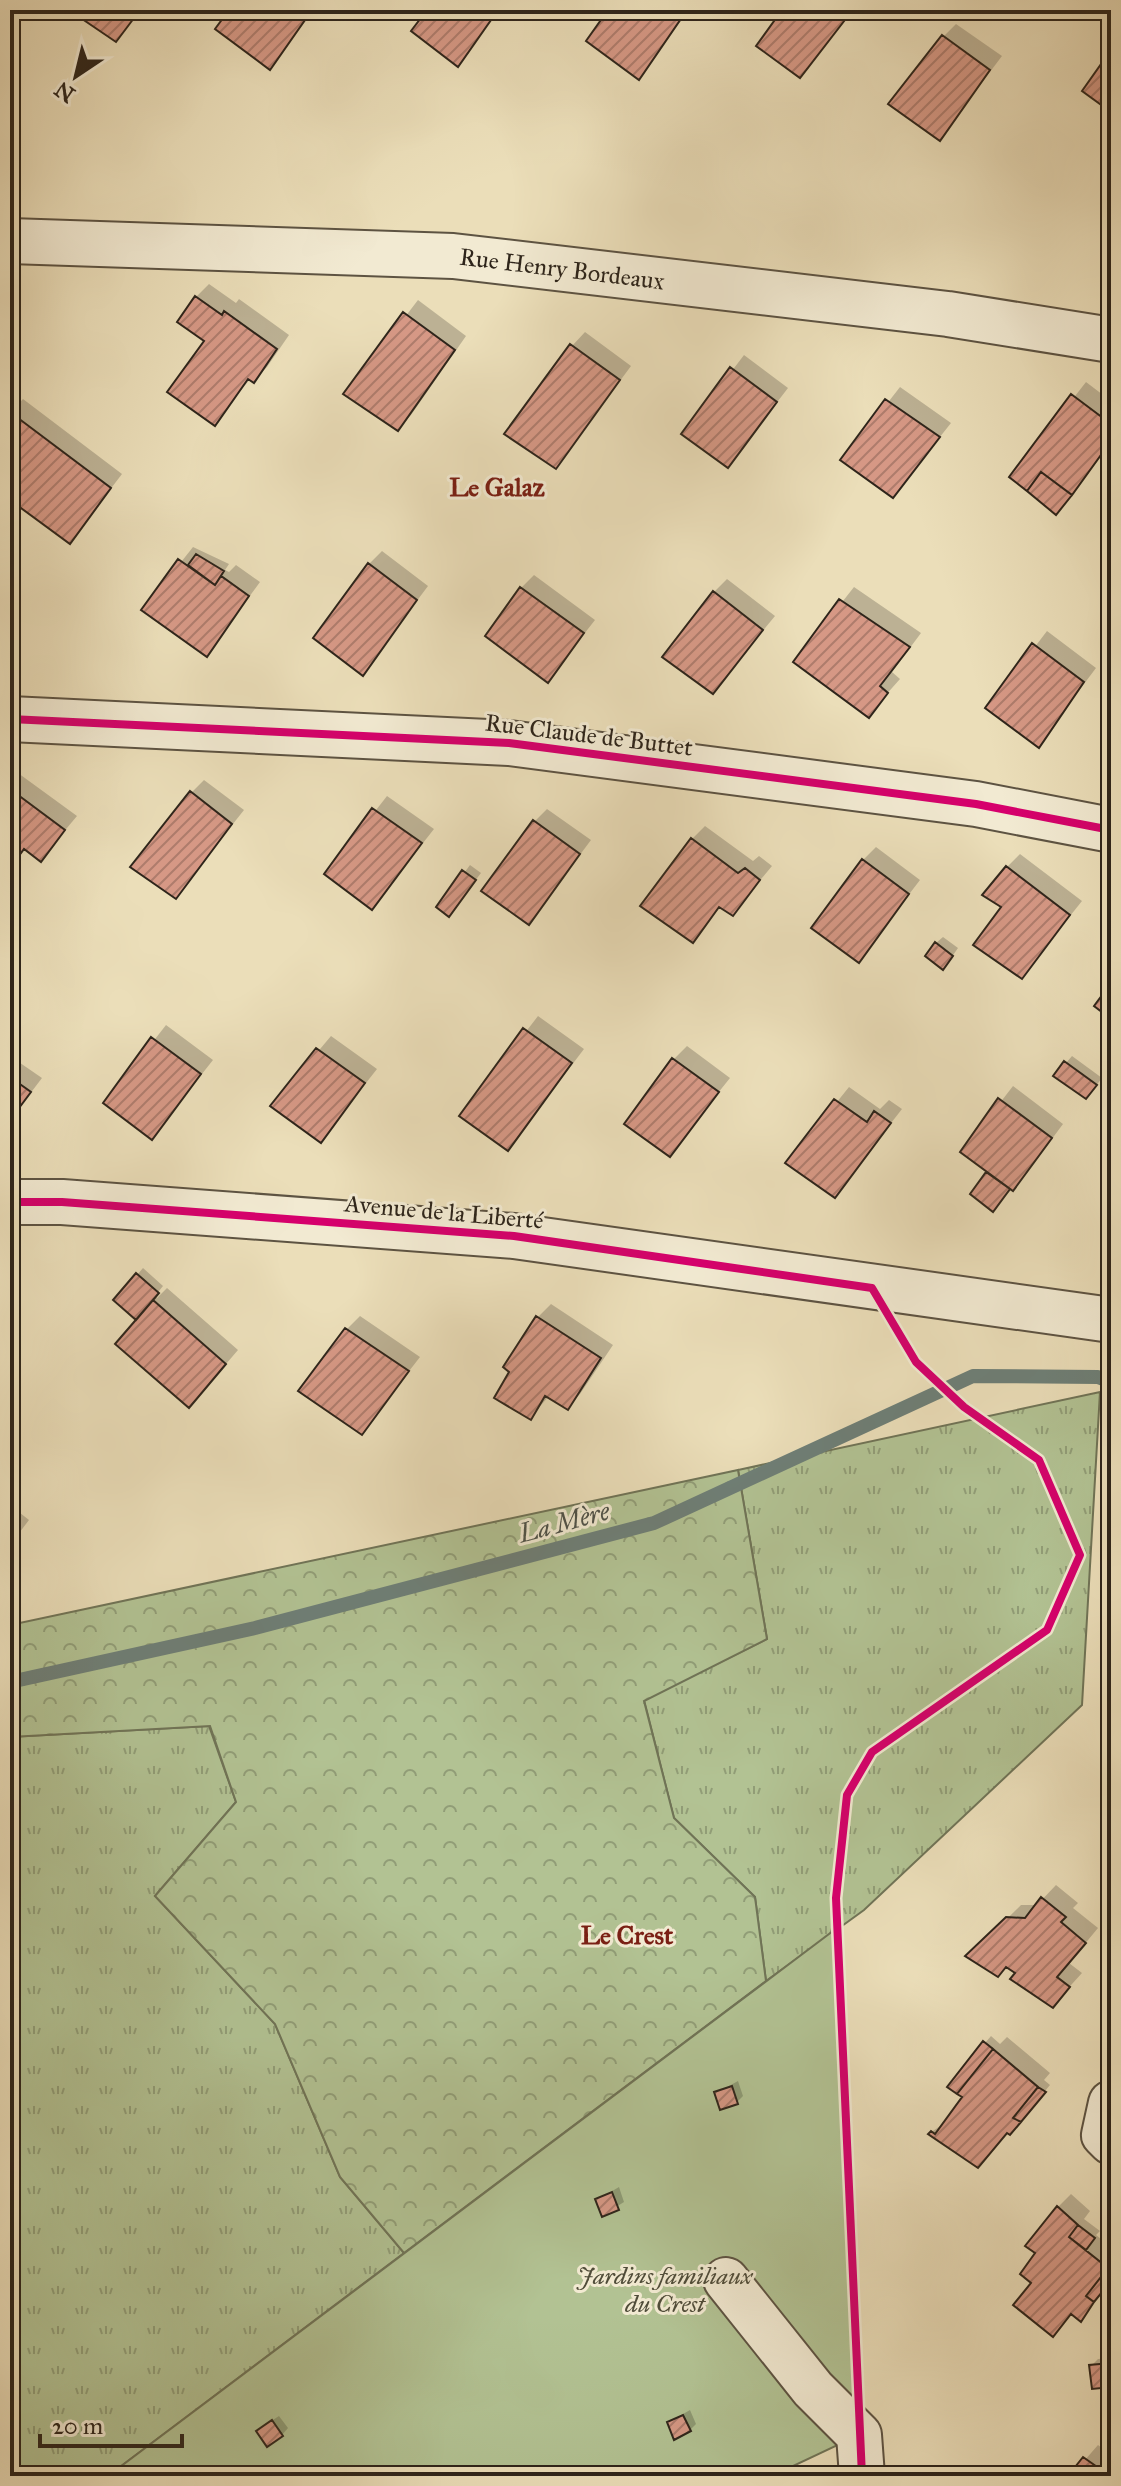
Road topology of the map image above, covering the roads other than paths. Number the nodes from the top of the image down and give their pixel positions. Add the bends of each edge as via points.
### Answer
1 (10, 241) edge
2 (1111, 340) edge
3 (10, 719) edge
4 (1111, 830) edge
5 (10, 1202) edge
6 (1111, 1320) edge
7 (1111, 2103) edge
8 (1111, 2142) edge
9 (726, 2280) dead end
10 (861, 2456) edge

1 - 2 street, Rue Henry Bordeaux via 453,256 948,314
3 - 4 street, Rue Claude de Buttet via 509,743 976,804
5 - 6 street, Avenue de la Liberté via 514,1236
7 - 8 street via 1104,2135
9 - 10 street

